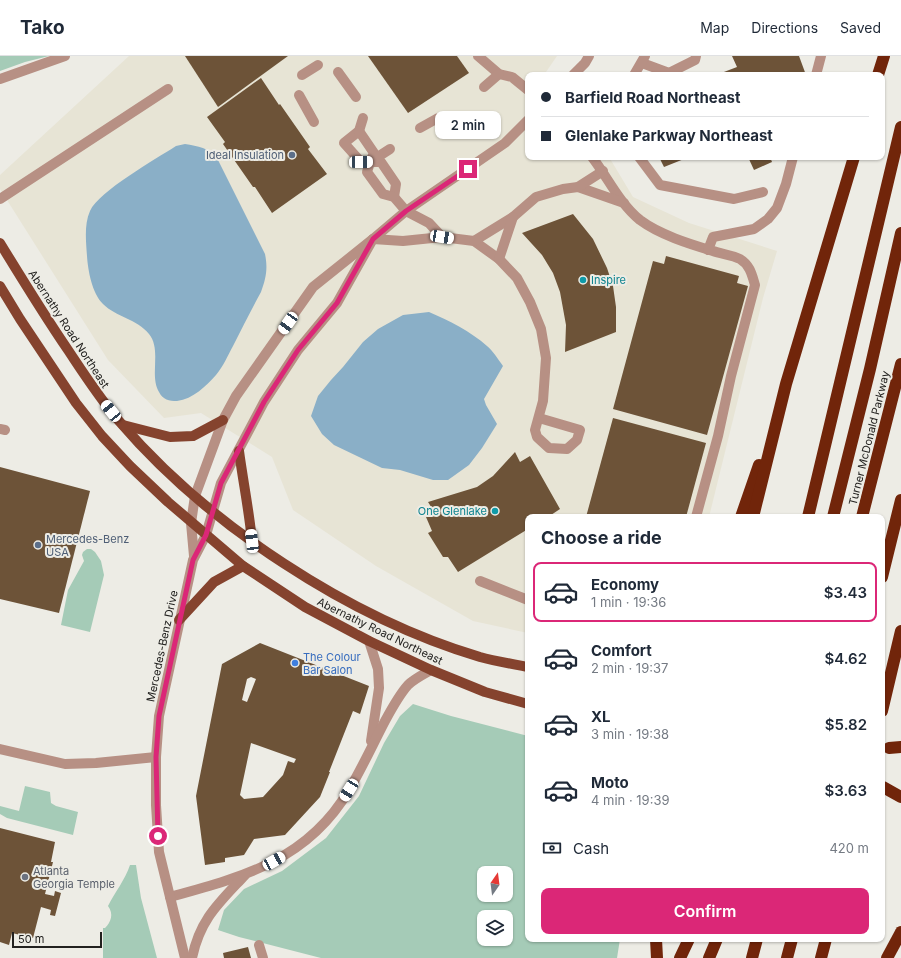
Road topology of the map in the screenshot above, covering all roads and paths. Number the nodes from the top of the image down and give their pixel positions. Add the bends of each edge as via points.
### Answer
1 (66, 56) edge
2 (478, 56) edge
3 (589, 56) edge
4 (696, 56) edge
5 (821, 56) edge
6 (884, 56) edge
7 (644, 59) edge
8 (318, 65) dead end
9 (338, 72) dead end
10 (576, 72) edge
11 (636, 72) edge
12 (667, 72) edge
13 (671, 72) edge
14 (817, 72) edge
15 (879, 72) edge
16 (499, 74) junction
17 (302, 75) dead end
18 (0, 79) edge
19 (484, 86) dead end
20 (525, 88) edge
21 (168, 89) dead end
22 (299, 95) dead end
23 (356, 97) dead end
24 (363, 118) dead end
25 (438, 118) dead end
26 (314, 122) dead end
27 (525, 123) edge
28 (901, 127) edge
29 (420, 128) dead end
30 (358, 131) junction
31 (390, 149) dead end
32 (594, 160) edge
33 (641, 160) edge
34 (792, 160) edge
35 (853, 160) edge
36 (368, 167) junction
37 (603, 171) junction
38 (578, 186) junction
39 (763, 192) dead end
40 (394, 197) junction
41 (0, 199) edge
42 (624, 203) junction
43 (406, 211) junction
44 (513, 217) junction
45 (901, 233) edge
46 (442, 237) junction
47 (373, 239) junction
48 (474, 242) junction
49 (0, 243) edge
50 (708, 250) junction
51 (500, 259) junction
52 (0, 286) edge
53 (901, 364) edge
54 (786, 384) junction
55 (539, 418) dead end
56 (223, 420) junction
57 (123, 426) junction
58 (239, 451) junction
59 (196, 496) junction
60 (901, 500) edge
61 (212, 511) junction
62 (697, 514) edge
63 (742, 514) edge
64 (754, 514) edge
65 (809, 514) edge
66 (834, 514) edge
67 (863, 514) edge
68 (191, 523) junction
69 (206, 535) junction
70 (252, 541) junction
71 (194, 556) junction
72 (885, 564) edge
73 (243, 566) junction
74 (480, 581) dead end
75 (525, 599) edge
76 (179, 620) junction
77 (901, 631) edge
78 (369, 641) junction
79 (525, 666) edge
80 (431, 670) junction
81 (885, 698) edge
82 (525, 703) edge
83 (885, 747) edge
84 (901, 747) edge
85 (0, 749) edge
86 (370, 749) junction
87 (901, 752) edge
88 (156, 757) junction
89 (885, 788) edge
90 (885, 789) edge
91 (901, 791) edge
92 (901, 797) edge
93 (247, 874) junction
94 (170, 897) junction
95 (901, 932) edge
96 (656, 942) edge
97 (688, 942) edge
98 (716, 942) edge
99 (756, 942) edge
100 (791, 942) edge
101 (825, 942) edge
102 (259, 945) dead end
103 (185, 958) edge
104 (192, 958) edge
105 (263, 958) edge
106 (657, 958) edge
107 (680, 958) edge
108 (709, 958) edge
109 (752, 958) edge
110 (787, 958) edge
111 (821, 958) edge
112 (887, 958) edge

1 - 18 street
2 - 16 street
3 - 10 street
4 - 13 street via 695,60
5 - 14 street
6 - 15 highway
7 - 11 street
7 - 12 street
8 - 17 street
9 - 23 street
16 - 19 street
16 - 20 street via 512,78
21 - 41 street
22 - 26 street
24 - 30 street
25 - 29 street
27 - 43 street, Mercedes-Benz Drive via 505,143
28 - 65 highway
30 - 36 street via 374,153
30 - 36 street via 344,143
31 - 36 street
32 - 37 street
33 - 39 street via 660,184 734,199
34 - 50 street via 777,208 768,219 754,229 713,237
35 - 54 highway
36 - 40 street via 383,194
36 - 40 street via 380,162 396,184
37 - 38 street
37 - 42 street
38 - 42 street
38 - 44 street via 536,198
40 - 43 street
42 - 50 street via 632,213 654,230
43 - 46 street via 429,223
43 - 47 street, Mercedes-Benz Drive
44 - 48 street
44 - 51 street
45 - 66 highway
46 - 47 street via 403,241
46 - 48 street
47 - 56 street, Mercedes-Benz Drive via 313,286 236,396
47 - 58 street, Mercedes-Benz Drive via 337,303 298,350 264,402
48 - 51 street
49 - 57 main road, Abernathy Road Northeast via 94,390
50 - 62 street via 740,259 751,270 755,285
51 - 55 street via 517,278 541,329 546,358 543,401
52 - 68 main road, Abernathy Road Northeast via 76,403 102,436
53 - 67 highway, Turner McDonald Parkway
54 - 63 highway
54 - 64 highway
56 - 57 main road via 193,436 170,437
56 - 59 street, Mercedes-Benz Drive
57 - 59 main road, Abernathy Road Northeast via 146,451
58 - 61 street, Mercedes-Benz Drive via 221,483
58 - 70 main road
59 - 61 main road, Abernathy Road Northeast
59 - 68 street, Mercedes-Benz Drive
60 - 72 highway
61 - 69 street, Mercedes-Benz Drive
61 - 70 main road, Abernathy Road Northeast
68 - 69 main road, Abernathy Road Northeast
68 - 71 street, Mercedes-Benz Drive
69 - 71 street, Mercedes-Benz Drive
69 - 73 main road, Abernathy Road Northeast
70 - 79 main road, Abernathy Road Northeast via 320,586 386,620 481,657
71 - 76 street, Mercedes-Benz Drive
73 - 76 main road via 214,582
73 - 78 main road, Abernathy Road Northeast via 305,607
74 - 75 street
76 - 88 street, Mercedes-Benz Drive via 159,716
77 - 81 highway
78 - 80 main road, Abernathy Road Northeast
78 - 86 street via 378,669 379,688
80 - 82 main road, Abernathy Road Northeast via 485,692
80 - 86 street via 408,684 395,702
83 - 84 highway
83 - 87 main road
85 - 88 street via 65,764
86 - 93 street via 349,790 322,826 305,842 285,855
88 - 94 street, Mercedes-Benz Drive via 159,852
89 - 91 main road
90 - 92 highway
93 - 94 street
93 - 104 street via 221,900 204,923
94 - 103 street, Mercedes-Benz Drive
95 - 112 highway
96 - 106 highway
97 - 107 highway
98 - 108 highway
99 - 109 highway
100 - 110 highway
101 - 111 highway
102 - 105 street

